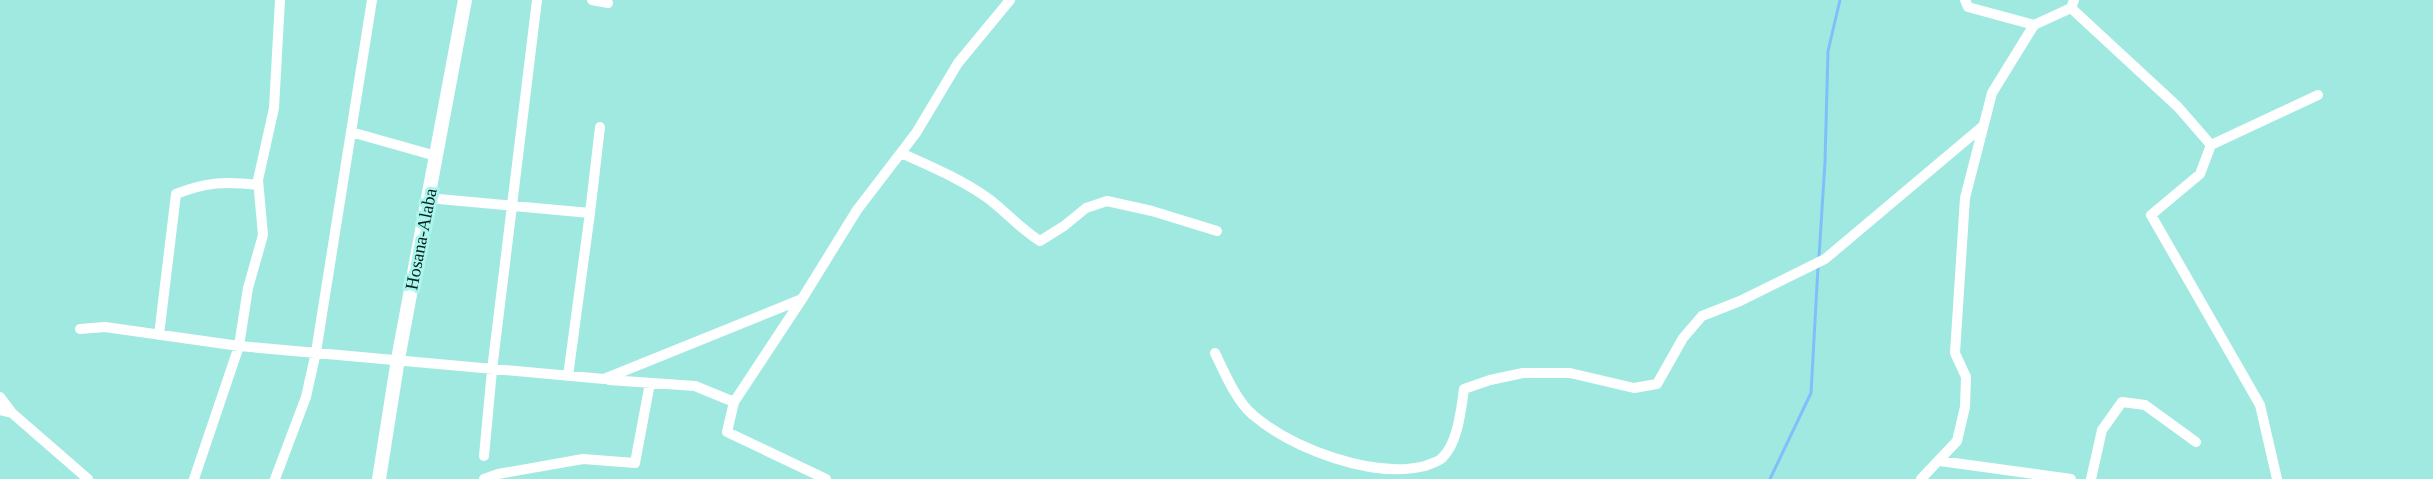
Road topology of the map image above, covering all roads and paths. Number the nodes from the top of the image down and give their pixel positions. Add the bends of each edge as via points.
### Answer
1 (280, 0) edge
2 (372, 0) edge
3 (465, 0) edge
4 (537, 0) edge
5 (592, 0) edge
6 (1010, 0) edge
7 (1965, 0) edge
8 (608, 3) dead end
9 (2072, 4) edge
10 (2034, 24) junction
11 (2318, 95) dead end
12 (1983, 126) junction
13 (600, 127) dead end
14 (351, 132) junction
15 (2211, 145) junction
16 (901, 153) junction
17 (436, 156) junction
18 (258, 185) junction
19 (428, 198) junction
20 (511, 206) junction
21 (590, 213) junction
22 (1217, 231) dead end
23 (802, 299) junction
24 (80, 329) dead end
25 (159, 335) junction
26 (238, 346) junction
27 (316, 352) junction
28 (1215, 353) dead end
29 (398, 359) junction
30 (492, 370) junction
31 (567, 376) junction
32 (604, 380) junction
33 (650, 382) junction
34 (0, 397) edge
35 (734, 402) junction
36 (0, 410) edge
37 (12, 412) junction
38 (2196, 442) dead end
39 (484, 456) dead end
40 (1940, 461) junction
41 (88, 479) edge
42 (194, 479) edge
43 (275, 479) edge
44 (379, 479) edge
45 (484, 479) edge
46 (826, 479) edge
47 (1921, 479) edge
48 (2071, 479) edge
49 (2091, 479) edge
50 (2277, 479) edge

1 - 18 street via 274,108
2 - 14 street
3 - 17 main road, Hosana-Alaba
4 - 20 street
5 - 8 street
6 - 16 street via 958,63
7 - 10 street via 1968,8
9 - 10 street
9 - 15 street via 2178,107
10 - 12 street via 1992,93
11 - 15 street
12 - 28 street via 1825,259 1702,316 1683,338 1657,384 1634,388 1570,373 1523,373 1464,389 1452,442 1442,459 1416,470 1360,470 1324,458 1285,438 1251,414
12 - 40 street via 1965,198 1954,353 1966,377 1965,407 1957,441
13 - 21 street
14 - 17 street
14 - 27 street
15 - 50 street via 2200,174 2151,215 2260,405
16 - 22 street via 987,198 1040,241 1086,207 1107,201
16 - 23 street via 857,210
17 - 19 main road, Hosana-Alaba
18 - 25 street via 200,184 176,194
18 - 26 street via 263,235
19 - 20 street
19 - 29 main road, Hosana-Alaba
20 - 21 street
20 - 30 street
21 - 31 street
23 - 32 street
23 - 35 street
24 - 25 street via 105,327
25 - 26 street
26 - 27 street
26 - 42 street
27 - 29 street
27 - 43 street via 306,397
29 - 30 street
29 - 44 main road, Hosana-Alaba
30 - 31 street
30 - 39 street
31 - 32 street
32 - 33 street
33 - 35 street via 695,386
33 - 45 street via 635,463 583,459
34 - 37 street
35 - 46 street via 727,432
36 - 37 street
37 - 41 street
38 - 49 street via 2145,405 2122,402 2102,430
40 - 47 street
40 - 48 street

